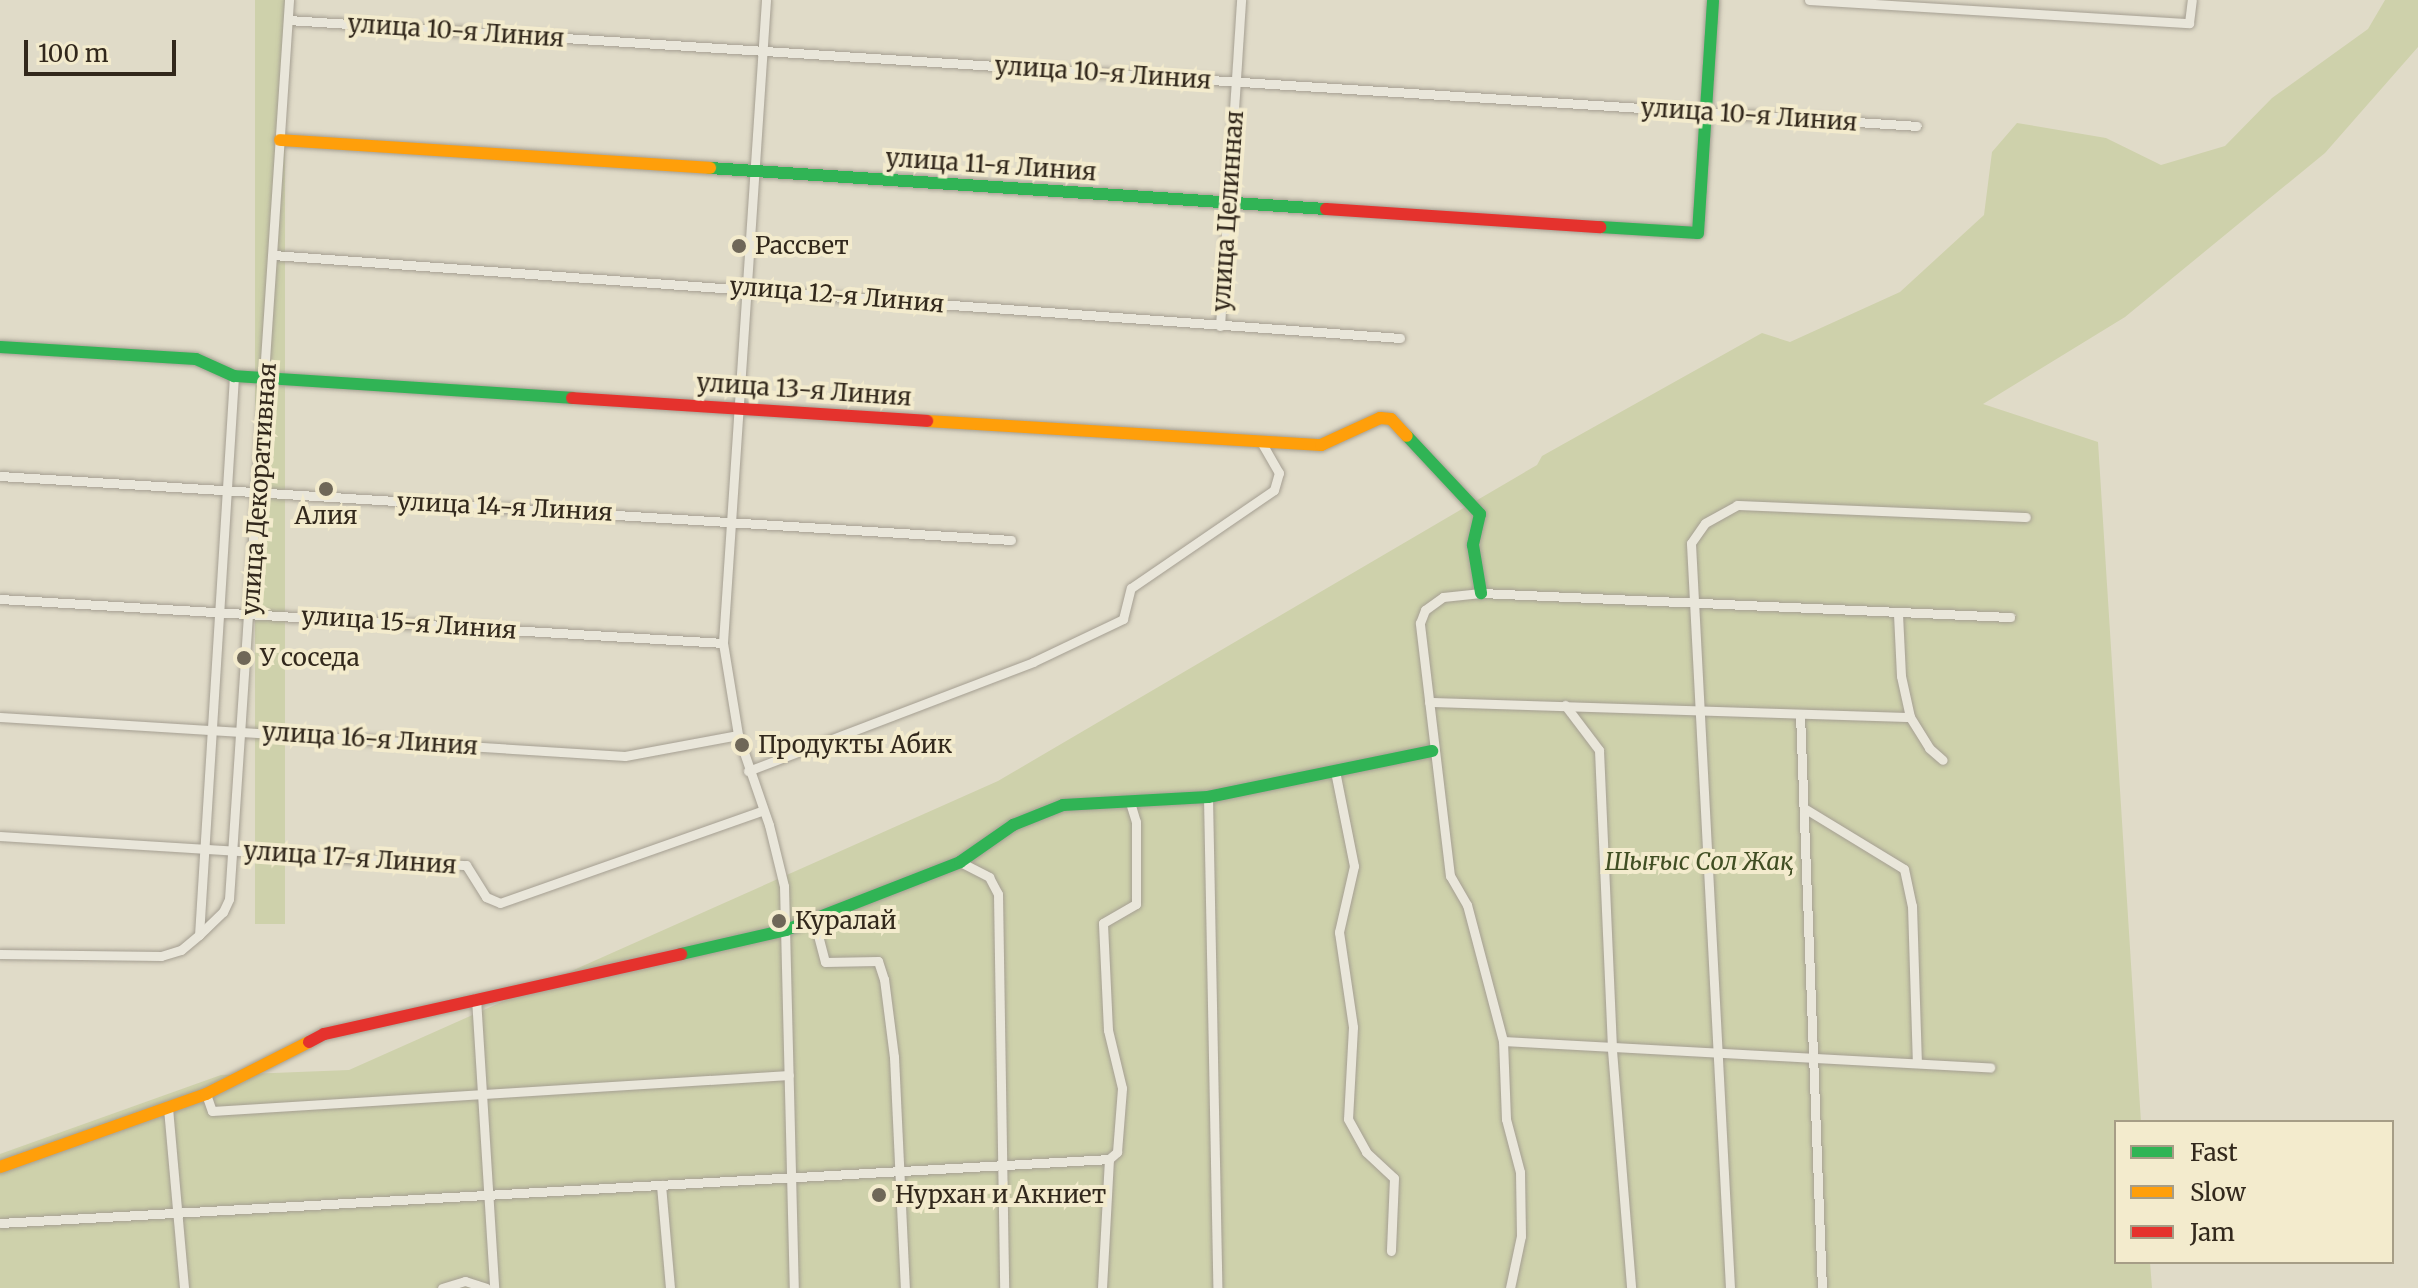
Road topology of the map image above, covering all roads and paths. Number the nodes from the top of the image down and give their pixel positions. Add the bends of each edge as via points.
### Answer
1 (289, 0) edge
2 (766, 0) edge
3 (1241, 0) edge
4 (1713, 0) edge
5 (1809, 0) edge
6 (2192, 0) edge
7 (288, 20) junction
8 (763, 51) junction
9 (1236, 82) junction
10 (1707, 113) junction
11 (1917, 126) dead end
12 (280, 140) junction
13 (756, 171) junction
14 (1229, 203) junction
15 (273, 255) junction
16 (749, 288) junction
17 (1220, 326) junction
18 (1400, 338) dead end
19 (0, 347) edge
20 (234, 376) junction
21 (266, 377) junction
22 (738, 407) junction
23 (1261, 442) junction
24 (0, 476) edge
25 (227, 491) junction
26 (259, 492) junction
27 (2026, 517) dead end
28 (731, 521) junction
29 (1011, 540) dead end
30 (1481, 593) junction
31 (0, 599) edge
32 (1695, 604) junction
33 (219, 611) junction
34 (251, 612) junction
35 (1898, 614) junction
36 (2010, 617) dead end
37 (723, 643) junction
38 (1429, 702) junction
39 (1565, 705) junction
40 (1698, 710) junction
41 (1800, 714) junction
42 (0, 717) edge
43 (1910, 717) junction
44 (212, 729) junction
45 (242, 731) junction
46 (738, 735) junction
47 (1432, 751) junction
48 (1943, 760) dead end
49 (748, 771) junction
50 (1335, 771) junction
51 (1208, 797) junction
52 (1130, 802) junction
53 (1804, 808) junction
54 (761, 811) junction
55 (0, 836) edge
56 (205, 848) junction
57 (234, 850) junction
58 (960, 862) junction
59 (814, 920) junction
60 (786, 930) junction
61 (199, 935) junction
62 (0, 954) edge
63 (476, 998) junction
64 (1503, 1041) junction
65 (1612, 1050) junction
66 (1714, 1054) junction
67 (1815, 1059) junction
68 (1917, 1063) junction
69 (1990, 1067) dead end
70 (789, 1075) junction
71 (481, 1092) junction
72 (206, 1094) junction
73 (168, 1108) junction
74 (1109, 1159) junction
75 (1002, 1165) junction
76 (0, 1167) edge
77 (902, 1171) junction
78 (792, 1177) junction
79 (661, 1185) junction
80 (489, 1196) junction
81 (177, 1216) junction
82 (0, 1223) edge
83 (1391, 1251) dead end
84 (184, 1288) edge
85 (442, 1288) edge
86 (486, 1288) edge
87 (494, 1288) edge
88 (670, 1288) edge
89 (794, 1288) edge
90 (905, 1288) edge
91 (1004, 1288) edge
92 (1102, 1288) edge
93 (1217, 1288) edge
94 (1510, 1288) edge
95 (1631, 1288) edge
96 (1730, 1288) edge
97 (1822, 1288) edge

1 - 7 street, улица Декоративная
2 - 8 street
3 - 9 street, улица Целинная
4 - 10 street
5 - 6 street via 2189,23
7 - 8 street, улица 10-я Линия
7 - 12 street, улица Декоративная
8 - 9 street, улица 10-я Линия
8 - 13 street
9 - 10 street, улица 10-я Линия
9 - 14 street, улица Целинная
10 - 11 street, улица 10-я Линия
10 - 14 street, улица 11-я Линия via 1698,233
12 - 13 street, улица 11-я Линия
12 - 15 street, улица Декоративная
13 - 14 street, улица 11-я Линия
13 - 16 street
14 - 17 street, улица Целинная
15 - 16 street, улица 12-я Линия
15 - 21 street, улица Декоративная
16 - 17 street, улица 12-я Линия
16 - 22 street
17 - 18 street, улица 12-я Линия
19 - 20 street, улица 13-я Линия via 196,359
20 - 21 street, улица 13-я Линия
20 - 25 street, улица Декоративная
21 - 22 street, улица 13-я Линия
21 - 26 street, улица Декоративная
22 - 23 street, улица 13-я Линия
22 - 28 street
23 - 30 street, улица 13-я Линия via 1321,445 1380,418 1391,419 1480,514 1473,555
23 - 49 street via 1279,473 1274,490 1131,588 1123,619 1033,662
24 - 25 street, улица 14-я Линия
25 - 26 street, улица 14-я Линия
25 - 33 street, улица Декоративная
26 - 28 street, улица 14-я Линия
26 - 34 street, улица Декоративная
27 - 32 street via 1737,505 1705,523 1691,543
28 - 29 street, улица 14-я Линия
28 - 37 street
30 - 32 street
30 - 38 street via 1443,597 1425,610 1420,623
31 - 33 street, улица 15-я Линия
32 - 35 street
32 - 40 street
33 - 34 street, улица 15-я Линия
33 - 44 street, улица Декоративная
34 - 37 street, улица 15-я Линия
34 - 45 street, улица Декоративная
35 - 36 street
35 - 43 street via 1901,676
37 - 46 street
38 - 39 street
38 - 47 street
39 - 40 street
39 - 65 street via 1599,750
40 - 41 street
40 - 66 street
41 - 43 street
41 - 53 street
42 - 44 street, улица 16-я Линия
43 - 48 street
44 - 45 street, улица 16-я Линия
44 - 56 street, улица Декоративная
45 - 46 street, улица 16-я Линия via 625,756
45 - 57 street, улица Декоративная
46 - 49 street
47 - 50 street
47 - 64 street via 1450,876 1467,905
49 - 54 street
50 - 51 street
50 - 83 street via 1354,866 1339,932 1353,1027 1348,1119 1366,1152 1394,1178
51 - 52 street
51 - 93 street
52 - 58 street via 1063,805 1013,825
52 - 74 street via 1136,822 1136,904 1103,923 1108,1030 1122,1088 1117,1152
53 - 67 street
53 - 68 street via 1904,869 1912,906
54 - 57 street, улица 17-я Линия via 500,903 486,897 466,865
54 - 60 street via 784,886
55 - 56 street, улица 17-я Линия
56 - 57 street, улица 17-я Линия
56 - 61 street, улица Декоративная
57 - 61 street, улица Декоративная via 229,899
58 - 59 street
58 - 75 street via 989,877 998,894
59 - 60 street
59 - 77 street via 825,962 878,961 894,1057
60 - 63 street via 643,966
60 - 70 street
61 - 62 street via 181,950 161,956
63 - 71 street
63 - 72 street via 324,1034
64 - 65 street
64 - 94 street via 1506,1119 1520,1172 1521,1236
65 - 66 street
65 - 95 street
66 - 67 street
66 - 96 street
67 - 68 street
67 - 97 street
68 - 69 street
70 - 71 street
70 - 78 street
71 - 72 street via 212,1111
71 - 80 street
72 - 73 street
73 - 76 street
73 - 81 street
74 - 75 street
74 - 92 street
75 - 77 street
75 - 91 street
77 - 78 street
77 - 90 street
78 - 79 street
78 - 89 street
79 - 80 street
79 - 88 street
80 - 81 street
80 - 87 street
81 - 82 street
81 - 84 street
85 - 86 street via 465,1281

